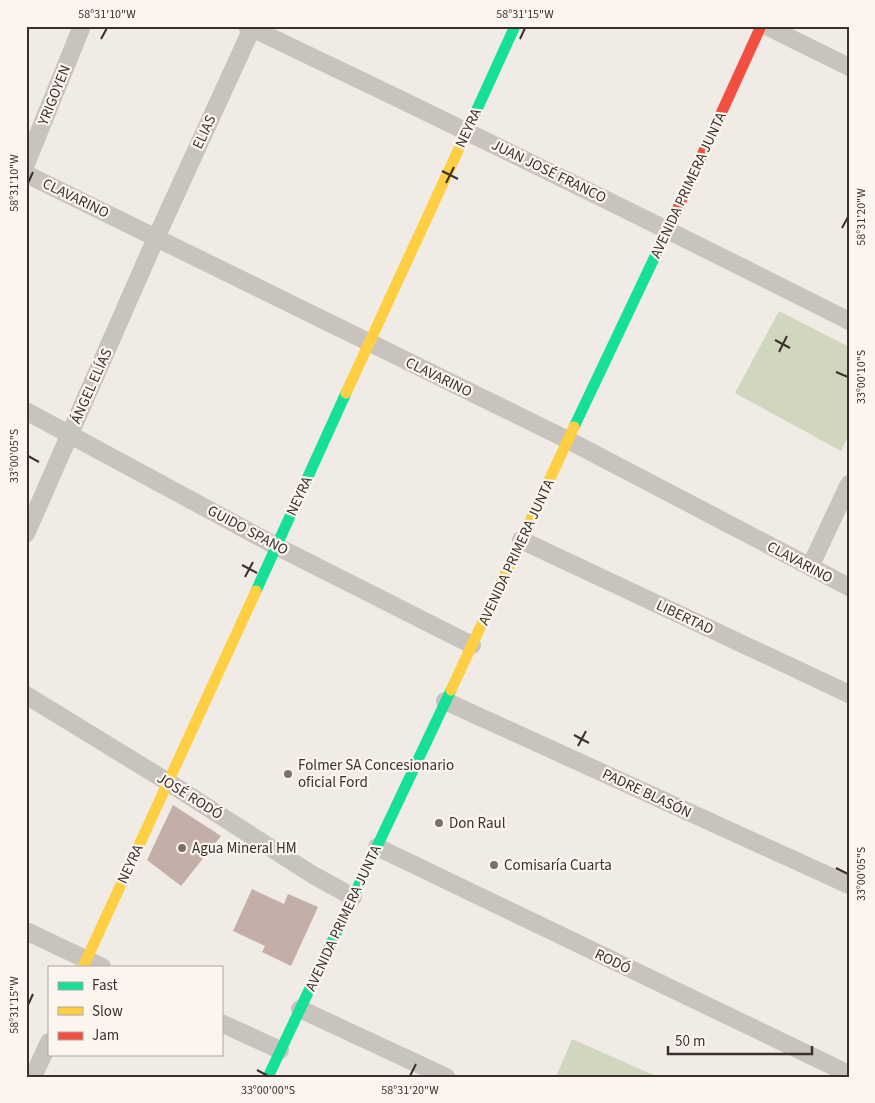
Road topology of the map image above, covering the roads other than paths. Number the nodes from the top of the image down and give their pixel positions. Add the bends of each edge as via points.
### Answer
1 (82, 26) edge
2 (515, 26) edge
3 (761, 26) edge
4 (766, 26) edge
5 (250, 27) edge
6 (849, 67) edge
7 (467, 130) junction
8 (26, 164) edge
9 (26, 174) edge
10 (668, 229) junction
11 (156, 238) junction
12 (849, 321) edge
13 (369, 342) junction
14 (26, 411) edge
15 (70, 434) junction
16 (568, 440) junction
17 (849, 484) edge
18 (26, 534) edge
19 (521, 540) junction
20 (276, 546) junction
21 (810, 567) junction
22 (849, 587) edge
23 (472, 645) junction
24 (849, 694) edge
25 (26, 695) edge
26 (446, 701) junction
27 (168, 782) junction
28 (377, 847) junction
29 (849, 885) edge
30 (353, 897) junction
31 (26, 931) edge
32 (91, 964) edge
33 (300, 1009) junction
34 (222, 1023) edge
35 (48, 1044) edge
36 (280, 1050) junction
37 (849, 1074) edge
38 (33, 1077) edge
39 (268, 1077) edge
40 (446, 1077) edge

1 - 8 street, YRIGOYEN
2 - 7 main road, NEYRA
3 - 10 main road, AVENIDA PRIMERA JUNTA
4 - 6 street
5 - 7 street, JUAN JOSÉ FRANCO
5 - 11 street, ELIAS
7 - 10 street, JUAN JOSÉ FRANCO
7 - 13 main road, NEYRA
9 - 11 street, CLAVARINO
10 - 12 street, JUAN JOSÉ FRANCO
10 - 16 main road, AVENIDA PRIMERA JUNTA
11 - 13 street, CLAVARINO
11 - 15 street, ÁNGEL ELÍAS
13 - 16 street, CLAVARINO
13 - 20 main road, NEYRA
14 - 15 street, GUIDO SPANO
15 - 18 street, ÁNGEL ELÍAS
15 - 20 street, GUIDO SPANO
16 - 19 main road, AVENIDA PRIMERA JUNTA
16 - 21 street, CLAVARINO
17 - 21 street
19 - 23 main road, AVENIDA PRIMERA JUNTA
19 - 24 street, LIBERTAD
20 - 23 street, GUIDO SPANO
20 - 27 main road, NEYRA
21 - 22 street, CLAVARINO
23 - 26 main road, AVENIDA PRIMERA JUNTA
25 - 27 street, JOSÉ RODÓ
26 - 28 main road, AVENIDA PRIMERA JUNTA
26 - 29 street, PADRE BLASÓN
27 - 30 street, JOSÉ RODÓ
27 - 32 main road, NEYRA
28 - 30 main road, AVENIDA PRIMERA JUNTA
28 - 37 street, RODÓ
30 - 33 main road, AVENIDA PRIMERA JUNTA
31 - 32 street
33 - 36 main road, AVENIDA PRIMERA JUNTA
33 - 40 street
34 - 36 street
35 - 38 street
36 - 39 main road, AVENIDA PRIMERA JUNTA

